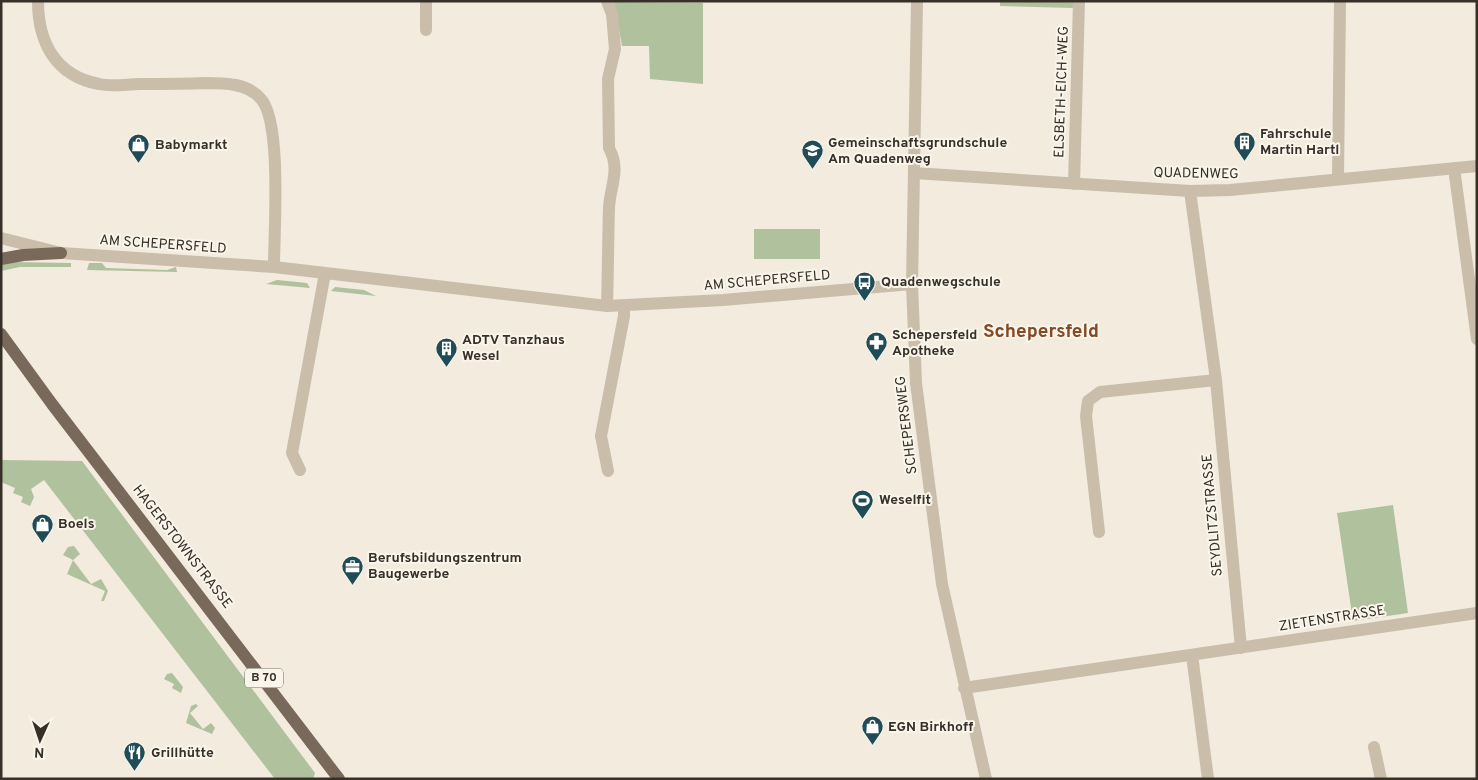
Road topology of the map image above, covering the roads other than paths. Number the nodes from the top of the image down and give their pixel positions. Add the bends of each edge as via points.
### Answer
1 (38, 1) edge
2 (426, 1) edge
3 (607, 1) edge
4 (918, 1) edge
5 (1079, 1) edge
6 (1340, 1) edge
7 (426, 30) dead end
8 (1477, 166) edge
9 (1454, 168) junction
10 (914, 173) junction
11 (1338, 178) junction
12 (1074, 184) junction
13 (1190, 190) junction
14 (1, 238) edge
15 (61, 253) junction
16 (1, 259) edge
17 (274, 267) junction
18 (325, 273) junction
19 (912, 284) junction
20 (607, 306) junction
21 (624, 306) junction
22 (1, 334) edge
23 (1477, 339) edge
24 (1216, 380) junction
25 (300, 470) dead end
26 (608, 471) dead end
27 (1099, 532) dead end
28 (1477, 613) edge
29 (1241, 648) junction
30 (1192, 655) junction
31 (964, 688) junction
32 (1374, 747) dead end
33 (339, 779) edge
34 (986, 779) edge
35 (1208, 779) edge
36 (1381, 779) edge

1 - 17 street via 45,44 57,63 75,78 100,85 225,83 249,88 262,99 274,137
2 - 7 street
3 - 20 street via 612,14 615,49 608,80 608,148 614,157 615,185 609,210
4 - 10 street, SCHEPERSWEG
5 - 12 street, ELSBETH-EICH-WEG
6 - 11 street
8 - 9 street, QUADENWEG
9 - 11 street, QUADENWEG
9 - 23 street
10 - 12 street, QUADENWEG
10 - 19 street, SCHEPERSWEG
11 - 13 street, QUADENWEG via 1263,188
12 - 13 street, QUADENWEG
13 - 24 street, SEYDLITZSTRASSE
14 - 15 street, AM SCHEPERSFELD
15 - 16 main road
15 - 17 street, AM SCHEPERSFELD
17 - 18 street, AM SCHEPERSFELD
18 - 20 street, AM SCHEPERSFELD
18 - 25 street via 292,452
19 - 21 street, AM SCHEPERSFELD
19 - 31 street, SCHEPERSWEG via 917,392 942,584
20 - 21 street, AM SCHEPERSFELD
21 - 26 street via 601,436
22 - 33 main road, HAGERSTOWNSTRASSE / B 70
24 - 27 street via 1100,392 1088,401 1086,416
24 - 29 street, SEYDLITZSTRASSE
28 - 29 street, ZIETENSTRASSE
29 - 30 street, ZIETENSTRASSE
30 - 31 street, ZIETENSTRASSE
30 - 35 street
31 - 34 street, SCHEPERSWEG
32 - 36 street

